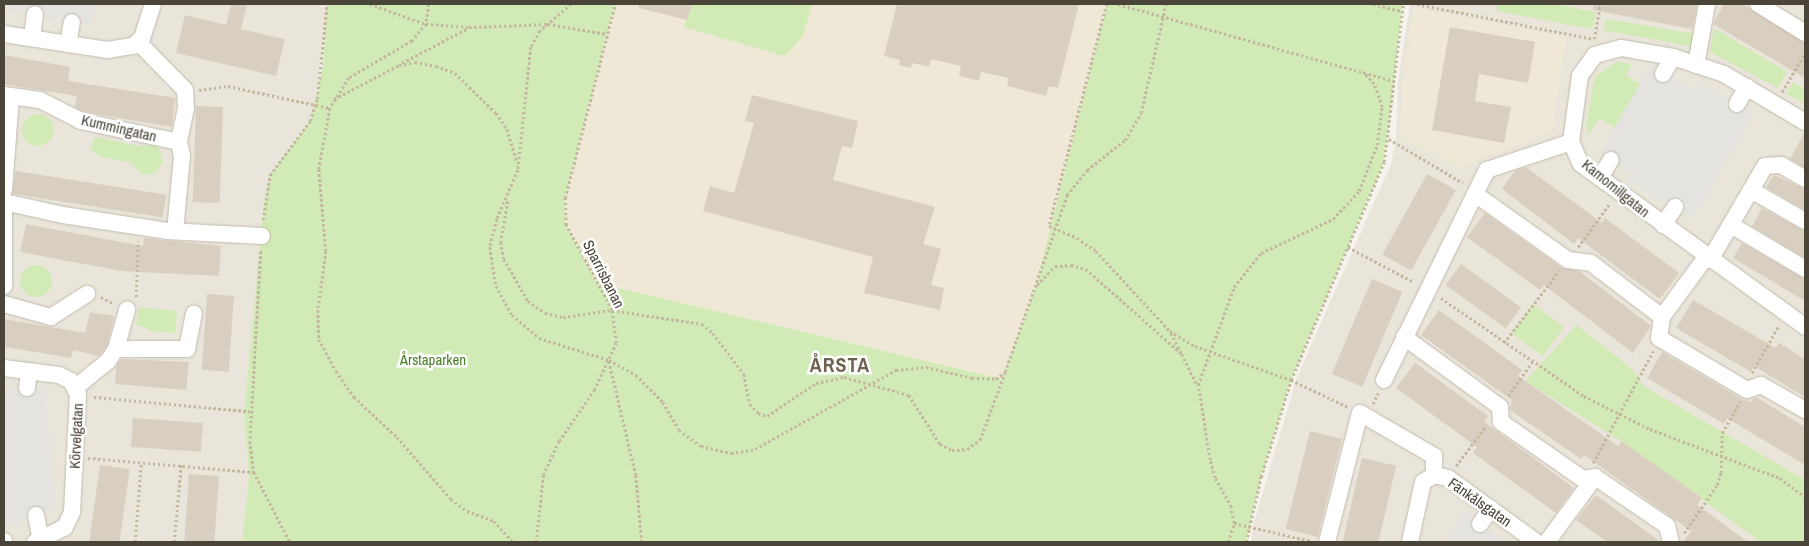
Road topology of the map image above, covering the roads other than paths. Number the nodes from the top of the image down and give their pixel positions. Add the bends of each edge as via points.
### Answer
1 (153, 4) edge
2 (1707, 4) edge
3 (1758, 4) edge
4 (35, 14) dead end
5 (72, 22) dead end
6 (1805, 32) edge
7 (4, 34) edge
8 (32, 38) junction
9 (138, 42) junction
10 (68, 44) junction
11 (1673, 57) junction
12 (1696, 64) junction
13 (1663, 74) dead end
14 (1747, 87) junction
15 (7, 96) edge
16 (1737, 104) dead end
17 (1805, 122) edge
18 (179, 142) junction
19 (1572, 142) junction
20 (1611, 160) dead end
21 (1600, 178) junction
22 (1805, 179) edge
23 (4, 190) edge
24 (1752, 190) junction
25 (1475, 193) junction
26 (4, 202) edge
27 (1675, 207) dead end
28 (1805, 221) edge
29 (1663, 225) junction
30 (1731, 225) junction
31 (175, 231) junction
32 (262, 236) road end
33 (1708, 259) junction
34 (1805, 268) edge
35 (4, 286) edge
36 (87, 294) road end
37 (4, 304) edge
38 (127, 310) road end
39 (194, 314) dead end
40 (1662, 317) junction
41 (1805, 327) edge
42 (1404, 337) junction
43 (116, 349) junction
44 (4, 368) edge
45 (29, 371) junction
46 (1384, 380) road end
47 (27, 388) dead end
48 (76, 391) junction
49 (1805, 410) edge
50 (1434, 475) junction
51 (1589, 478) junction
52 (1491, 509) junction
53 (36, 514) dead end
54 (1480, 524) dead end
55 (1518, 537) edge
56 (1677, 538) edge
57 (38, 541) edge
58 (1327, 542) edge
59 (1410, 542) edge
60 (1536, 542) edge
61 (1547, 542) edge

1 - 9 street
2 - 12 street
3 - 6 street
4 - 8 street
5 - 10 street
7 - 8 street
8 - 10 street
9 - 10 street via 133,46 107,50
9 - 18 street via 186,94
11 - 12 street
11 - 13 street
11 - 19 street via 1621,48 1595,55 1580,76
12 - 14 street
14 - 16 street
14 - 17 street
15 - 18 street, Kummingatan via 40,100 81,121
15 - 23 street
18 - 31 street via 182,156
19 - 21 street, Kamomillgatan via 1581,164
19 - 25 street via 1487,170
20 - 21 street
21 - 29 street, Kamomillgatan
22 - 24 street via 1780,165 1765,166
24 - 28 street
24 - 30 street
25 - 40 street via 1568,260 1591,263
25 - 42 street
26 - 31 street
26 - 35 street
27 - 29 street
29 - 33 street, Kamomillgatan
30 - 33 street
30 - 34 street
31 - 32 street
33 - 40 street
33 - 41 street, Kamomillgatan
36 - 37 street via 51,317
38 - 43 street
39 - 43 street via 187,349
40 - 49 street via 1659,338 1745,389 1761,385
42 - 46 street
42 - 51 street via 1500,407 1501,422
43 - 48 street
44 - 45 street, Körvelgatan
45 - 47 street
45 - 48 street, Körvelgatan via 59,375 71,381
48 - 57 street, Körvelgatan via 72,512 65,527
50 - 52 street, Fänkålsgatan via 1448,478
50 - 58 street via 1434,456 1364,415
50 - 59 street, Fänkålsgatan via 1424,482
51 - 56 street via 1667,526
51 - 61 street
52 - 54 street
52 - 55 street, Fänkålsgatan
53 - 57 street
55 - 60 street, Fänkålsgatan

